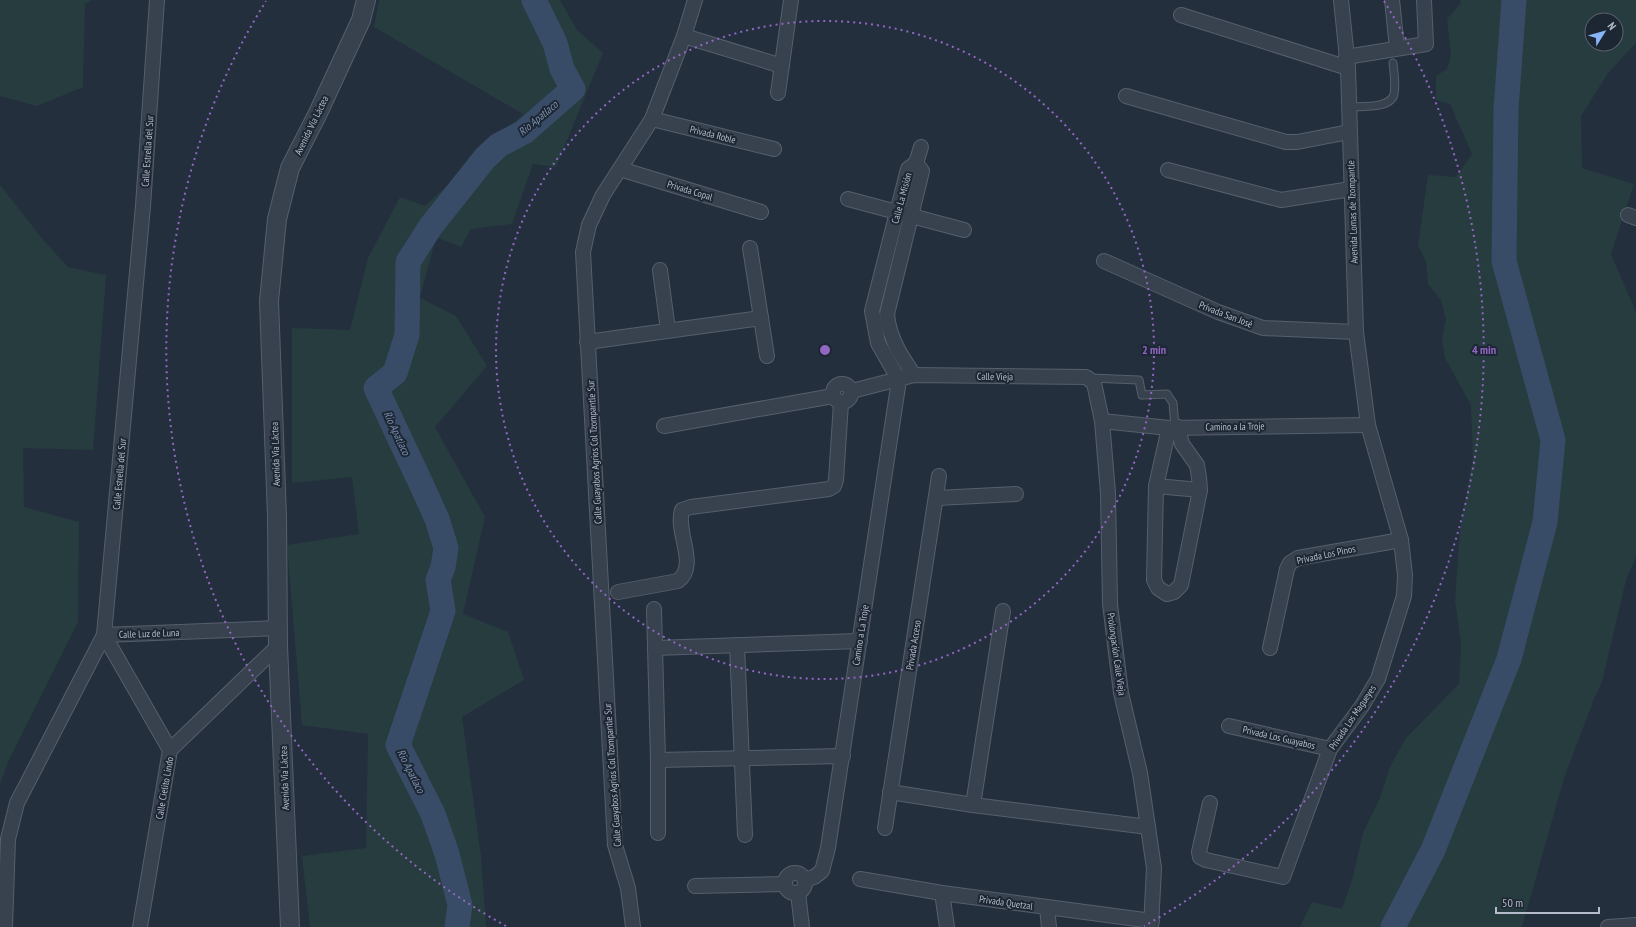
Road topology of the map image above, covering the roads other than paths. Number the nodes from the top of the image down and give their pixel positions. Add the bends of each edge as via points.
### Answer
1 (157, 0) edge
2 (366, 0) edge
3 (695, 0) edge
4 (791, 0) edge
5 (1341, 0) edge
6 (1392, 0) edge
7 (1424, 0) edge
8 (1181, 15) dead end
9 (684, 36) junction
10 (1396, 48) junction
11 (1347, 62) junction
12 (1393, 63) dead end
13 (782, 66) junction
14 (778, 93) dead end
15 (1126, 96) dead end
16 (1349, 107) junction
17 (652, 119) junction
18 (1349, 132) junction
19 (921, 147) dead end
20 (774, 149) dead end
21 (916, 163) junction
22 (620, 169) junction
23 (1168, 170) dead end
24 (1351, 189) junction
25 (848, 199) dead end
26 (761, 212) dead end
27 (897, 212) junction
28 (912, 216) junction
29 (964, 230) dead end
30 (750, 248) dead end
31 (1104, 261) dead end
32 (660, 270) dead end
33 (761, 318) junction
34 (889, 329) junction
35 (668, 330) junction
36 (874, 331) junction
37 (1356, 332) junction
38 (587, 342) junction
39 (767, 356) dead end
40 (914, 375) junction
41 (1090, 379) junction
42 (899, 380) junction
43 (837, 399) junction
44 (1102, 421) junction
45 (1368, 425) junction
46 (664, 426) dead end
47 (1174, 427) junction
48 (939, 476) dead end
49 (1156, 486) junction
50 (1200, 490) junction
51 (1016, 494) dead end
52 (936, 498) junction
53 (1401, 540) junction
54 (618, 592) dead end
55 (654, 609) dead end
56 (1003, 611) dead end
57 (104, 635) junction
58 (278, 637) junction
59 (860, 641) junction
60 (737, 645) junction
61 (655, 648) junction
62 (1270, 648) dead end
63 (1228, 726) dead end
64 (1330, 749) junction
65 (170, 750) junction
66 (843, 756) junction
67 (741, 758) junction
68 (658, 760) junction
69 (890, 792) junction
70 (1210, 803) dead end
71 (973, 805) junction
72 (1148, 827) junction
73 (885, 828) dead end
74 (658, 833) dead end
75 (745, 835) dead end
76 (860, 879) dead end
77 (805, 880) junction
78 (784, 884) junction
79 (695, 886) dead end
80 (798, 893) junction
81 (942, 893) junction
82 (1047, 908) junction
83 (1151, 924) edge
84 (1636, 925) edge
85 (5, 927) edge
86 (140, 927) edge
87 (290, 927) edge
88 (633, 927) edge
89 (802, 927) edge
90 (947, 927) edge
91 (1049, 927) edge
92 (1608, 927) edge

1 - 57 street, Calle Estrella del Sur via 143,206
2 - 58 street, Avenida Vía Láctea via 354,35 290,168 276,219 269,301 277,517
3 - 9 street, Calle Guayabos Agrios Col Tzompantle Sur
4 - 13 street
5 - 11 street, Avenida Lomas de Tzompantle
6 - 10 street
7 - 10 street via 1426,44 1421,47
8 - 11 street
9 - 13 street
9 - 17 street, Calle Guayabos Agrios Col Tzompantle Sur
10 - 11 street
11 - 16 street, Avenida Lomas de Tzompantle
12 - 16 lane via 1392,99 1383,104
13 - 14 street
15 - 18 street via 1286,142
16 - 18 street, Avenida Lomas de Tzompantle
17 - 20 street, Privada Roble
17 - 22 street, Calle Guayabos Agrios Col Tzompantle Sur
18 - 24 street, Avenida Lomas de Tzompantle
19 - 21 street
21 - 27 street, Calle La Misión via 908,169
21 - 28 street, Calle La Misión via 922,172
22 - 26 street, Privada Copal
22 - 38 street, Calle Guayabos Agrios Col Tzompantle Sur via 603,195 589,225 583,252
23 - 24 street via 1281,200
24 - 37 street, Avenida Lomas de Tzompantle
25 - 27 street
27 - 28 street
27 - 36 street, Calle La Misión via 872,311
28 - 29 street
28 - 34 street, Calle La Misión via 887,314
30 - 33 street
31 - 37 street, Privada San José via 1218,312 1263,328
32 - 35 street
33 - 35 street
33 - 39 street
34 - 36 street
34 - 40 street, Calle La Misión
35 - 38 street
36 - 42 street, Calle La Misión
37 - 45 street, Avenida Lomas de Tzompantle
38 - 88 street, Calle Guayabos Agrios Col Tzompantle Sur via 614,845 628,888
40 - 41 street, Calle Vieja
40 - 42 street, Calle Vieja
41 - 44 street, Prolongación Calle Vieja via 1094,383
41 - 47 lane via 1139,380 1142,394 1167,394 1173,403
42 - 43 street, Calle Vieja via 852,391 847,402
42 - 59 street, Camino a La Troje
43 - 46 street
43 - 54 street via 834,486 829,489 682,510 680,519 688,568 685,576 678,581
44 - 47 street, Camino a la Troje
44 - 72 street, Prolongación Calle Vieja via 1108,493 1110,604 1121,693 1140,772
45 - 47 street, Camino a la Troje
45 - 53 street, Privada Los Magueyes
47 - 49 street
47 - 50 street via 1197,465
48 - 52 street, Privada Acceso
49 - 50 street
49 - 50 street via 1154,580 1158,588 1167,594 1174,592 1181,585
51 - 52 street
52 - 69 street, Privada Acceso
53 - 62 street, Privada Los Pinos via 1298,558 1290,563
53 - 64 street, Privada Los Magueyes via 1405,575 1404,596 1378,679 1362,706
55 - 61 street
56 - 71 street
57 - 58 street, Calle Luz de Luna
57 - 65 street, Calle Luz de Luna
57 - 85 street, Calle Estrella del Sur via 18,803 8,839
58 - 65 street, Calle Cielito Lindo
58 - 87 street, Avenida Vía Láctea
59 - 60 street
59 - 66 street, Camino a La Troje
60 - 61 street
60 - 67 street
61 - 68 street
63 - 64 street, Privada Los Guayabos
64 - 70 street, Privada Los Magueyes via 1283,877 1200,857
65 - 86 street, Calle Cielito Lindo
66 - 67 street
66 - 77 street, Camino a La Troje via 822,871
67 - 68 street
67 - 75 street
68 - 74 street
69 - 71 street
69 - 73 street, Privada Acceso
71 - 72 street
72 - 83 street, Prolongación Calle Vieja via 1154,868
76 - 81 street, Privada Quetzal
77 - 78 street via 797,873 791,873
77 - 80 street via 804,889
78 - 79 street
78 - 80 street via 786,890 792,894
80 - 89 street
81 - 82 street, Privada Quetzal
81 - 90 street
82 - 83 street, Privada Quetzal
82 - 91 street
84 - 92 street

